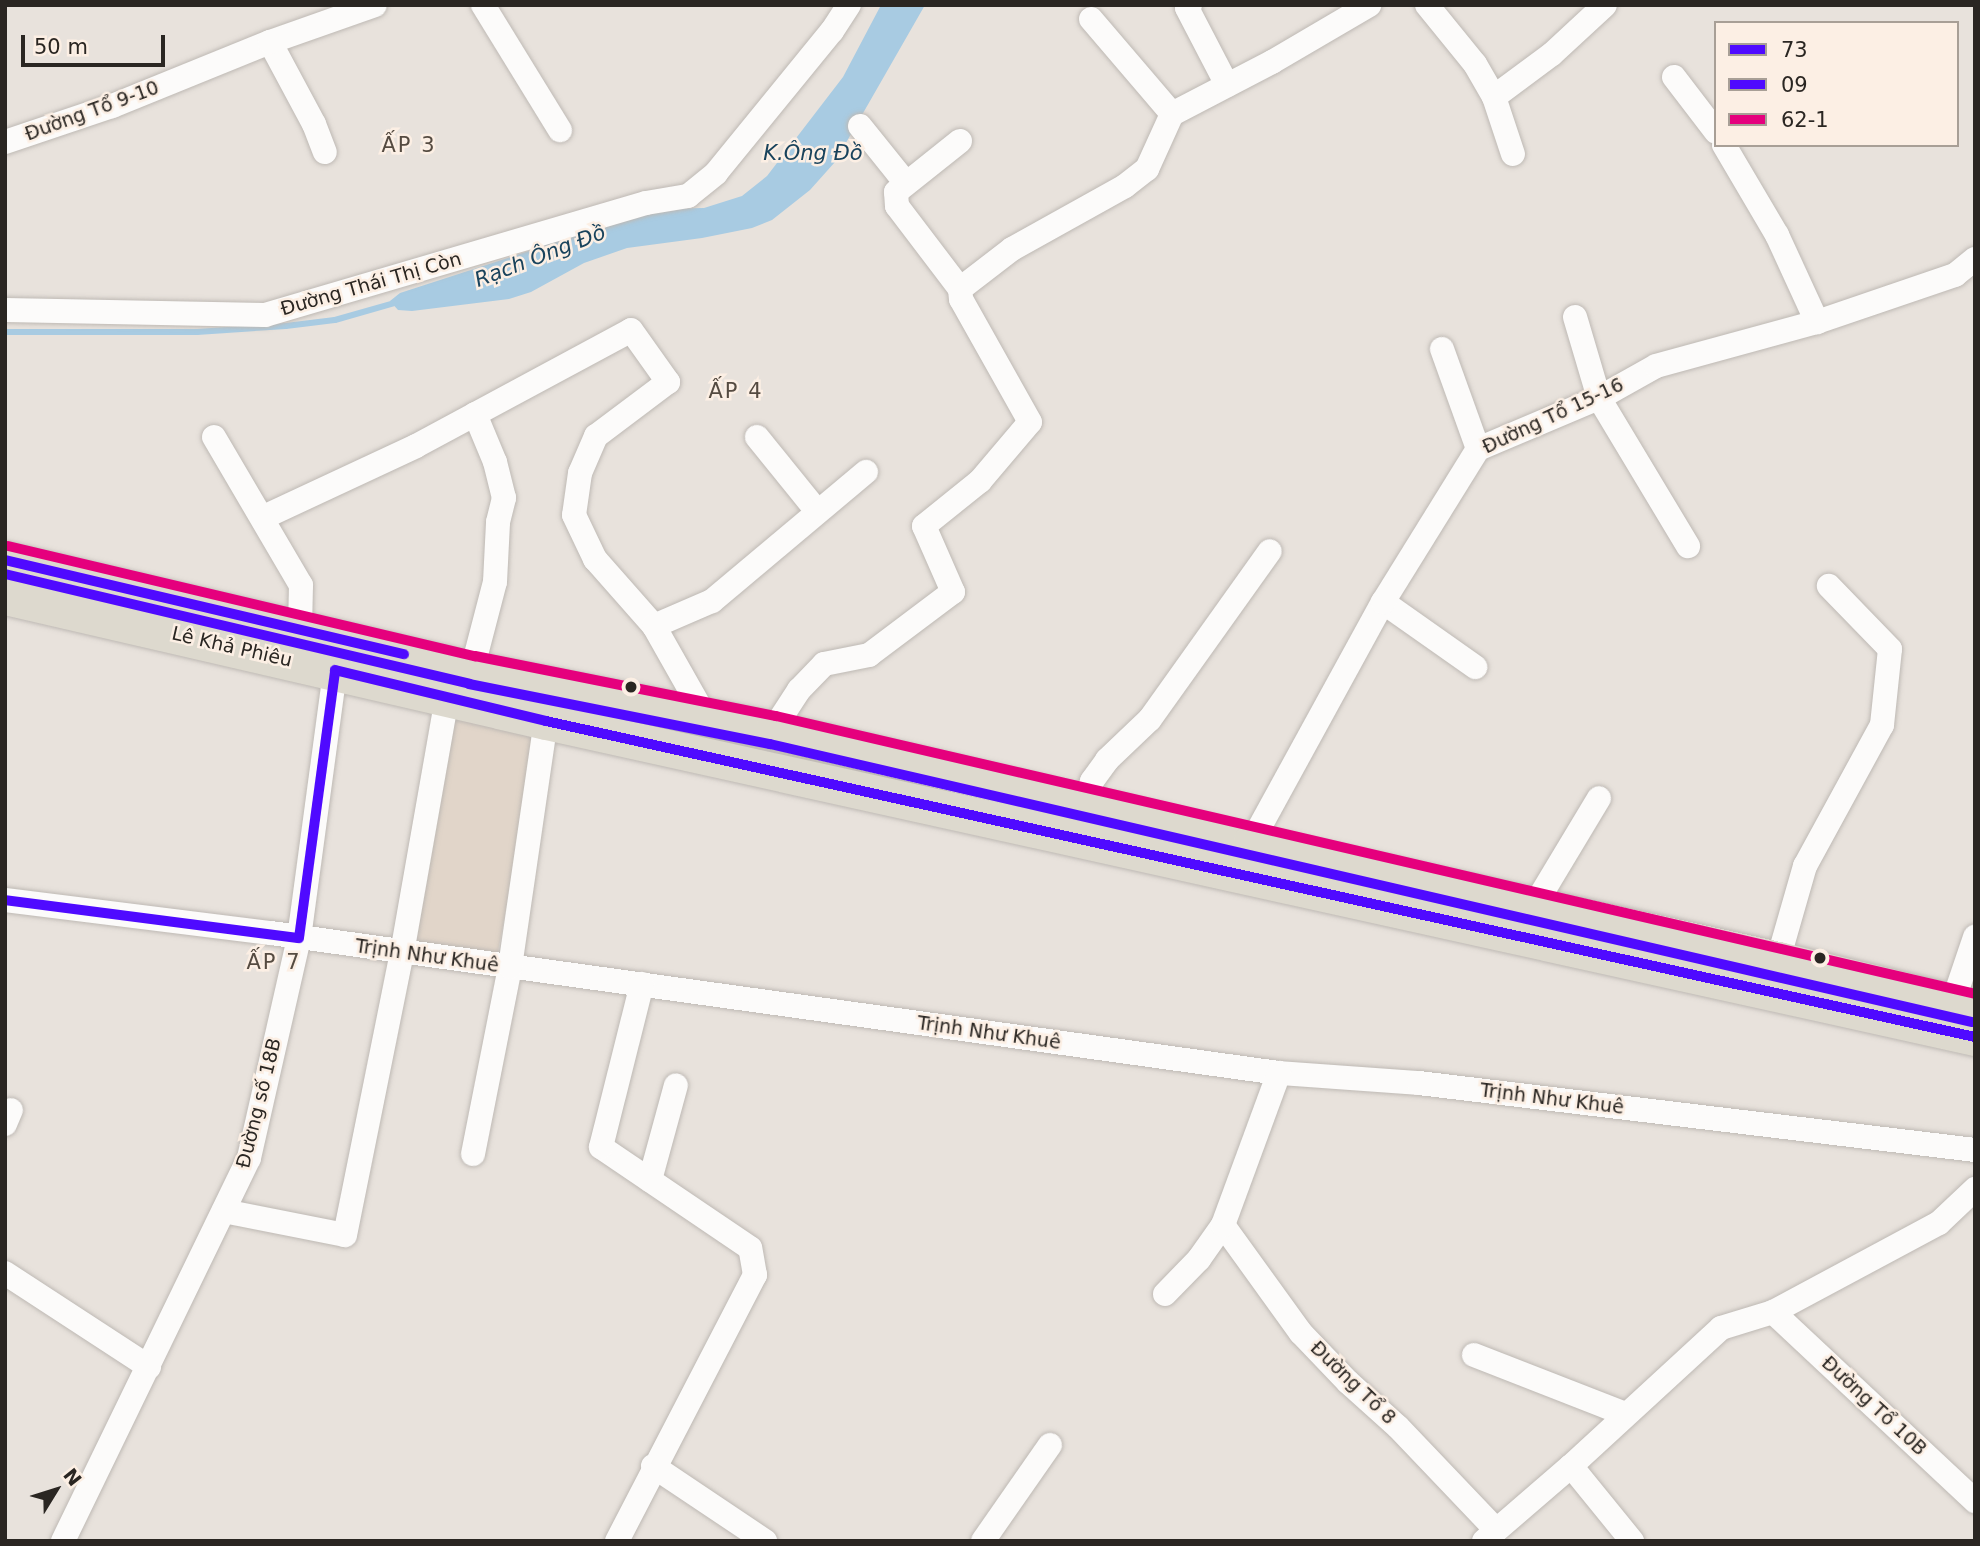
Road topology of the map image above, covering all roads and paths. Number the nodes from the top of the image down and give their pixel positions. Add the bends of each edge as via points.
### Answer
1 (375, 5) edge
2 (483, 5) edge
3 (849, 5) edge
4 (1190, 5) edge
5 (1369, 5) edge
6 (1427, 5) edge
7 (1605, 5) edge
8 (1091, 19) dead end
9 (270, 42) junction
10 (1674, 77) dead end
11 (1227, 85) junction
12 (1494, 97) junction
13 (1172, 114) junction
14 (859, 126) dead end
15 (1714, 129) edge
16 (559, 130) dead end
17 (960, 141) dead end
18 (5, 142) edge
19 (1725, 147) edge
20 (325, 152) dead end
21 (1513, 155) dead end
22 (905, 182) junction
23 (1975, 259) edge
24 (960, 289) junction
25 (5, 310) edge
26 (1575, 317) dead end
27 (1817, 322) junction
28 (1442, 349) dead end
29 (1599, 398) junction
30 (475, 414) junction
31 (757, 437) dead end
32 (214, 438) dead end
33 (1478, 449) junction
34 (866, 472) dead end
35 (817, 511) junction
36 (264, 517) junction
37 (1688, 546) dead end
38 (1270, 551) dead end
39 (5, 560) edge
40 (1829, 586) dead end
41 (5, 596) edge
42 (1383, 602) junction
43 (654, 626) junction
44 (300, 630) junction
45 (1475, 667) dead end
46 (335, 670) junction
47 (472, 670) junction
48 (447, 696) junction
49 (706, 718) junction
50 (546, 721) junction
51 (772, 730) junction
52 (1599, 798) dead end
53 (1085, 803) junction
54 (1251, 843) junction
55 (5, 900) edge
56 (1532, 908) junction
57 (1975, 937) edge
58 (299, 938) junction
59 (402, 953) junction
60 (1778, 960) junction
61 (510, 967) junction
62 (642, 984) junction
63 (1964, 1005) edge
64 (1975, 1037) edge
65 (1279, 1073) junction
66 (676, 1085) dead end
67 (1975, 1150) edge
68 (473, 1154) dead end
69 (650, 1180) junction
70 (1975, 1189) edge
71 (223, 1211) junction
72 (1223, 1225) junction
73 (5, 1273) edge
74 (1165, 1294) dead end
75 (1773, 1312) junction
76 (1474, 1355) dead end
77 (149, 1367) junction
78 (1625, 1414) junction
79 (1050, 1445) dead end
80 (653, 1466) junction
81 (1571, 1466) junction
82 (1975, 1501) edge
83 (1490, 1535) edge
84 (63, 1541) edge
85 (617, 1541) edge
86 (765, 1541) edge
87 (983, 1541) edge
88 (1632, 1541) edge

1 - 9 street, Đường Tổ 9-10
2 - 16 street
3 - 25 street, Đường Thái Thị Còn via 716,173 688,196 646,203 265,315
4 - 11 street via 1187,8
5 - 11 street
6 - 12 street via 1475,64
7 - 12 street via 1552,54
8 - 13 street
9 - 18 street, Đường Tổ 9-10 via 112,106
9 - 20 street
10 - 15 street
11 - 13 street
12 - 21 street
13 - 24 street via 1147,169 1012,249
14 - 22 street
17 - 22 street
19 - 27 street via 1777,235
22 - 24 street via 896,192 897,206
23 - 27 street, Đường Tổ 15-16 via 1955,275
24 - 51 street via 961,299 1030,422 980,481 925,526 953,592 869,655 824,664 799,690
26 - 29 street
27 - 29 street, Đường Tổ 15-16 via 1656,366
28 - 33 street
29 - 33 street, Đường Tổ 15-16
29 - 37 street
30 - 36 street
30 - 43 street via 631,330 668,382 596,436 580,473 574,515 595,559
30 - 47 street via 504,498 495,582
31 - 35 street
32 - 36 street
33 - 42 street, Đường Tổ 15-16
34 - 35 street
35 - 43 street via 712,601
36 - 44 street via 302,585
38 - 53 street via 1150,719 1107,760 1092,781
39 - 44 highway, Lê Khả Phiêu
40 - 60 street via 1890,649 1882,725 1805,866
41 - 46 highway, Lê Khả Phiêu
42 - 45 street
42 - 54 street, Đường Tổ 15-16
43 - 49 street
44 - 47 highway, Lê Khả Phiêu
46 - 48 highway, Lê Khả Phiêu
46 - 58 street, Đường số 18B
47 - 49 highway, Lê Khả Phiêu
48 - 50 highway, Lê Khả Phiêu
48 - 59 street
49 - 51 highway, Lê Khả Phiêu
50 - 61 street
50 - 64 highway, Lê Khả Phiêu
51 - 53 highway, Lê Khả Phiêu
52 - 56 street
53 - 54 highway, Lê Khả Phiêu
54 - 56 highway, Lê Khả Phiêu
55 - 58 street, Trịnh Như Khuê
56 - 60 highway, Lê Khả Phiêu
57 - 63 street
58 - 59 street, Trịnh Như Khuê
58 - 71 street, Đường số 18B via 249,1157
59 - 61 street, Trịnh Như Khuê
59 - 71 street via 345,1235
60 - 63 highway, Lê Khả Phiêu
61 - 62 street, Trịnh Như Khuê
61 - 68 street
62 - 65 street, Trịnh Như Khuê
62 - 69 street via 601,1147
65 - 67 street, Trịnh Như Khuê via 1419,1083
65 - 72 street
66 - 69 street
69 - 80 street via 750,1248 755,1275
70 - 75 street via 1939,1223
71 - 77 street, Đường số 18B
72 - 74 street via 1199,1259
72 - 83 street, Đường Tổ 8 via 1301,1333 1398,1427
73 - 77 street
75 - 78 street via 1721,1328
75 - 82 street, Đường Tổ 10B
76 - 78 street
77 - 84 street, Đường số 18B
78 - 81 street
79 - 87 street
80 - 85 street
80 - 86 street
81 - 83 street
81 - 88 street

